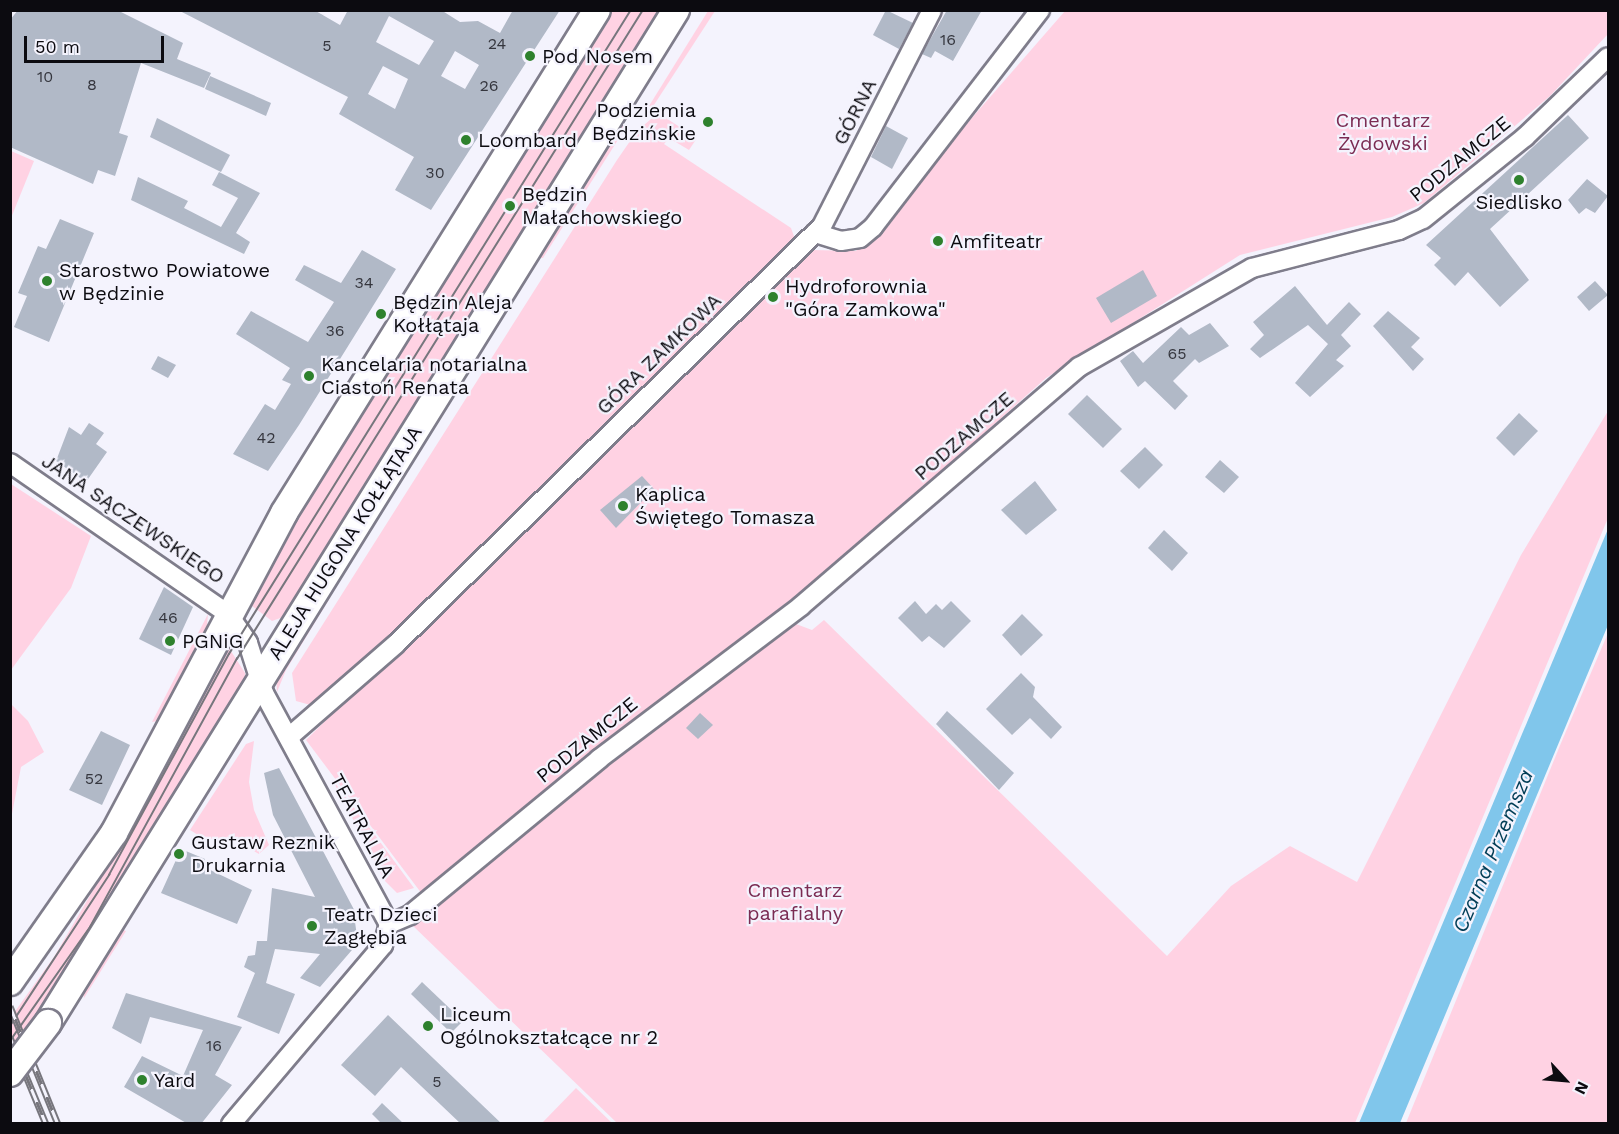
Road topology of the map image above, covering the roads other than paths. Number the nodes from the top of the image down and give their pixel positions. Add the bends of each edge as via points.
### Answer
1 (597, 10) edge
2 (676, 10) edge
3 (932, 10) edge
4 (1040, 10) edge
5 (1608, 57) edge
6 (815, 233) junction
7 (10, 463) edge
8 (228, 614) junction
9 (259, 682) junction
10 (289, 737) junction
11 (389, 924) junction
12 (17, 974) edge
13 (10, 1073) edge
14 (234, 1122) edge

1 - 8 main road via 284,513
2 - 9 main road, ALEJA HUGONA KOŁŁĄTAJA
3 - 6 street, GÓRNA
4 - 6 street via 873,227 860,238 841,241
5 - 11 street, PODZAMCZE via 1525,137 1423,219 1399,230 1252,268 1079,367 801,606 617,744 410,915
6 - 10 street, GÓRA ZAMKOWA via 676,364 396,644
7 - 8 street, JANA SĄCZEWSKIEGO
8 - 9 street, JANA SĄCZEWSKIEGO via 248,642
8 - 12 main road via 114,832
9 - 10 street, TEATRALNA
9 - 13 main road, ALEJA HUGONA KOŁŁĄTAJA, bridge via 48,1023
10 - 11 street, TEATRALNA
11 - 14 street via 383,945

